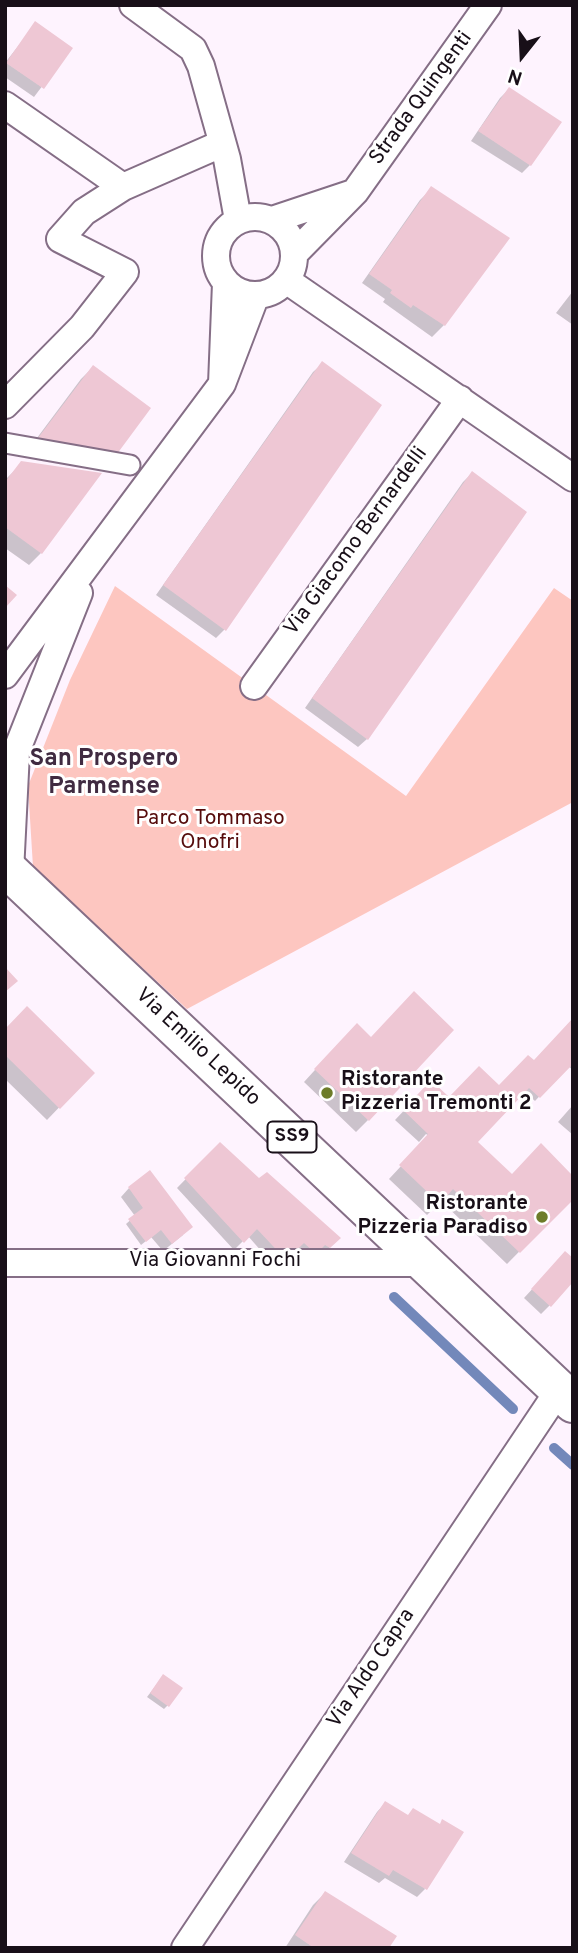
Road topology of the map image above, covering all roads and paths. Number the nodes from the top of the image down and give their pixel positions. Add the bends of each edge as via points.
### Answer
1 (132, 5) edge
2 (488, 5) edge
3 (5, 105) edge
4 (221, 144) junction
5 (123, 187) junction
6 (355, 192) junction
7 (238, 220) junction
8 (272, 220) junction
9 (294, 254) junction
10 (286, 280) junction
11 (226, 283) junction
12 (256, 295) junction
13 (222, 384) junction
14 (460, 398) junction
15 (5, 405) edge
16 (5, 443) edge
17 (130, 465) dead end
18 (573, 478) edge
19 (92, 558) junction
20 (5, 675) edge
21 (254, 686) dead end
22 (10, 760) edge
23 (8, 870) edge
24 (5, 1263) edge
25 (425, 1263) junction
26 (566, 1396) edge
27 (185, 1948) edge

1 - 4 street via 193,49
2 - 6 street, Strada Quingenti
3 - 5 street
4 - 5 street
4 - 7 street
5 - 15 street via 84,212 60,239 125,272 82,327
6 - 8 street
6 - 9 street, Strada Quingenti
7 - 8 street via 249,216
7 - 11 street via 215,248 215,261
8 - 9 street via 288,234
9 - 10 street
10 - 12 street via 278,288
10 - 14 street
11 - 12 street
11 - 13 street
12 - 13 street
13 - 19 street
14 - 18 street
14 - 21 street, Via Giacomo Bernardelli
16 - 17 street
19 - 20 street
19 - 22 street
22 - 23 street
23 - 25 main road, Via Emilio Lepido / SS9
24 - 25 street, Via Giovanni Fochi
25 - 26 main road, Via Emilio Lepido / SS9
26 - 27 street, Via Aldo Capra

